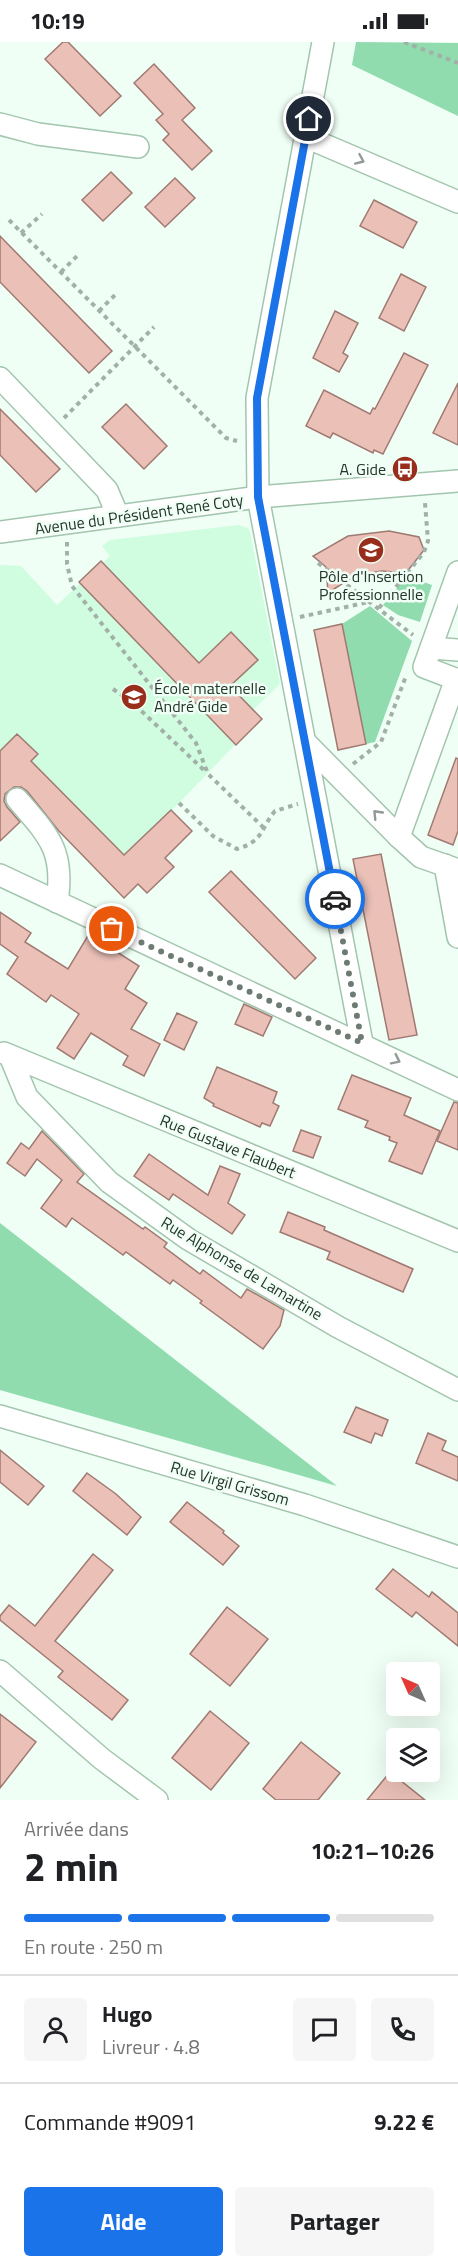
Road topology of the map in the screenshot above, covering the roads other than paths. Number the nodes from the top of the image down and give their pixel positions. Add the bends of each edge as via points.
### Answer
1 (323, 42) edge
2 (0, 124) edge
3 (306, 137) junction
4 (138, 147) dead end
5 (458, 202) edge
6 (0, 378) edge
7 (458, 481) edge
8 (258, 497) junction
9 (118, 516) junction
10 (0, 532) edge
11 (458, 572) edge
12 (431, 648) junction
13 (458, 650) edge
14 (457, 680) edge
15 (305, 742) junction
16 (17, 799) dead end
17 (399, 837) junction
18 (452, 867) edge
19 (0, 875) edge
20 (57, 902) junction
21 (458, 937) edge
22 (362, 1043) junction
23 (5, 1053) edge
24 (458, 1090) edge
25 (458, 1241) edge
26 (458, 1390) edge
27 (0, 1416) edge
28 (458, 1557) edge
29 (0, 1671) edge
30 (158, 1800) edge

1 - 3 street
2 - 4 street via 38,134
3 -> 5 street
3 - 8 street via 257,398
6 - 9 street via 107,490
7 - 8 street, Avenue du Président René Coty
8 - 9 street, Avenue du Président René Coty
8 - 15 street
9 - 10 street, Avenue du Président René Coty
11 - 12 street
12 - 13 street
12 - 14 street via 424,667
14 - 17 street
17 -> 15 street
15 - 22 street
16 - 20 street via 43,829 58,860
17 - 18 street via 421,857
18 - 21 street
19 - 20 street
20 - 22 street
22 -> 24 street
23 - 25 street, Rue Gustave Flaubert
23 - 26 street, Rue Alphonse de Lamartine via 27,1096 110,1182 188,1239
27 - 28 street, Rue Virgil Grissom via 305,1505
29 - 30 street via 102,1759

